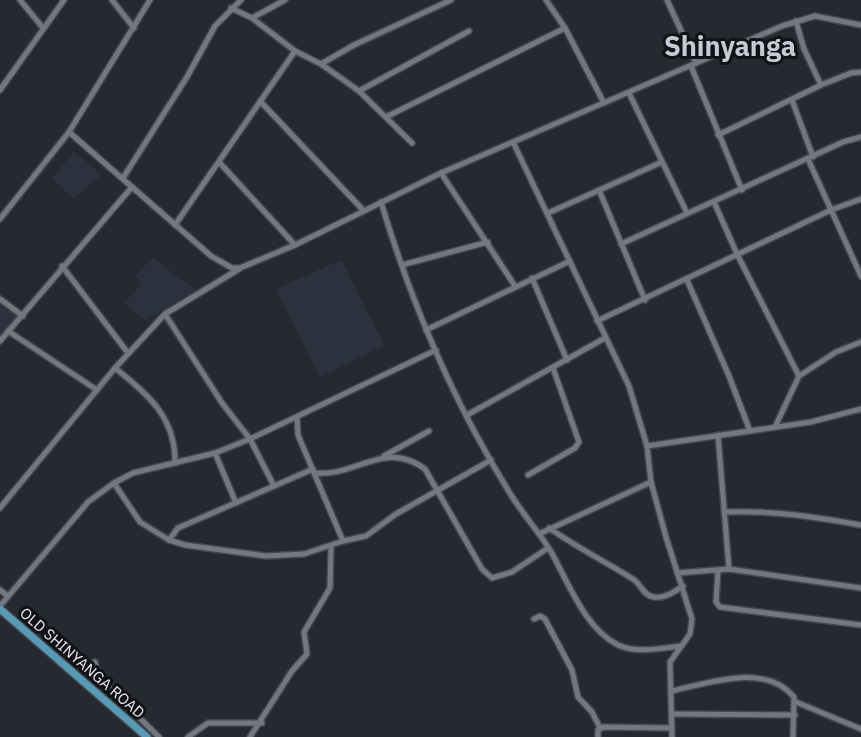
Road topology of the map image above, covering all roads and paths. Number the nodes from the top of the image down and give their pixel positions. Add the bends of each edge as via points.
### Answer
1 (20, 0) edge
2 (64, 0) edge
3 (112, 0) edge
4 (150, 0) edge
5 (241, 0) edge
6 (285, 0) edge
7 (451, 0) edge
8 (546, 0) edge
9 (667, 0) edge
10 (231, 8) junction
11 (252, 18) junction
12 (796, 21) junction
13 (861, 25) edge
14 (43, 28) junction
15 (134, 28) junction
16 (565, 28) junction
17 (469, 31) dead end
18 (295, 51) junction
19 (321, 64) junction
20 (693, 64) junction
21 (861, 72) edge
22 (821, 85) junction
23 (0, 90) edge
24 (359, 92) junction
25 (629, 93) junction
26 (792, 100) junction
27 (260, 101) junction
28 (604, 103) junction
29 (386, 117) junction
30 (69, 132) junction
31 (718, 135) junction
32 (861, 137) edge
33 (513, 142) junction
34 (412, 143) dead end
35 (811, 158) junction
36 (219, 162) junction
37 (662, 162) junction
38 (441, 173) junction
39 (123, 178) junction
40 (132, 187) junction
41 (599, 190) junction
42 (742, 190) junction
43 (861, 199) edge
44 (381, 202) junction
45 (714, 202) junction
46 (831, 210) junction
47 (364, 211) junction
48 (548, 213) junction
49 (687, 213) junction
50 (0, 219) edge
51 (175, 225) junction
52 (488, 242) junction
53 (621, 244) junction
54 (295, 245) junction
55 (737, 254) junction
56 (570, 261) junction
57 (402, 265) junction
58 (62, 266) junction
59 (240, 268) junction
60 (861, 276) edge
61 (532, 278) junction
62 (687, 280) junction
63 (515, 286) junction
64 (0, 299) edge
65 (645, 300) junction
66 (165, 314) junction
67 (23, 316) junction
68 (597, 321) junction
69 (426, 330) junction
70 (8, 331) junction
71 (605, 338) junction
72 (0, 341) edge
73 (861, 342) edge
74 (436, 350) junction
75 (128, 353) junction
76 (567, 360) junction
77 (115, 368) junction
78 (553, 368) junction
79 (799, 376) junction
80 (97, 390) junction
81 (861, 409) edge
82 (467, 415) junction
83 (297, 417) junction
84 (775, 427) junction
85 (429, 431) dead end
86 (750, 431) junction
87 (718, 435) junction
88 (249, 439) junction
89 (647, 446) junction
90 (215, 453) junction
91 (382, 456) junction
92 (491, 460) junction
93 (175, 463) junction
94 (314, 471) junction
95 (528, 475) dead end
96 (651, 482) junction
97 (114, 483) junction
98 (274, 486) junction
99 (436, 491) junction
100 (236, 502) junction
101 (0, 508) edge
102 (724, 512) junction
103 (861, 525) edge
104 (549, 528) junction
105 (539, 534) junction
106 (169, 540) junction
107 (343, 541) junction
108 (331, 546) junction
109 (548, 548) junction
110 (729, 569) junction
111 (718, 570) junction
112 (677, 573) junction
113 (683, 586) junction
114 (861, 588) edge
115 (0, 590) edge
116 (8, 597) junction
117 (0, 607) edge
118 (534, 619) dead end
119 (861, 625) edge
120 (682, 646) junction
121 (95, 662) dead end
122 (672, 691) junction
123 (796, 702) junction
124 (672, 714) junction
125 (795, 715) junction
126 (262, 723) junction
127 (600, 728) junction
128 (672, 728) junction
129 (861, 729) edge
130 (147, 737) edge
131 (159, 737) edge
132 (188, 737) edge
133 (250, 737) edge
134 (598, 737) edge
135 (672, 737) edge
136 (793, 737) edge

1 - 14 street
2 - 14 street
3 - 15 street
4 - 15 street
5 - 10 street
6 - 11 street
7 - 19 street
8 - 16 street
9 - 20 street
10 - 11 street
10 - 39 street via 215,26
11 - 18 street
12 - 13 street via 815,16
12 - 20 street
12 - 22 street
14 - 23 street
15 - 30 street
16 - 28 street
16 - 29 street
17 - 24 street
18 - 19 street
18 - 27 street
19 - 24 street
20 - 25 street
20 - 31 street
21 - 22 street
22 - 26 street
24 - 29 street
25 - 28 street
25 - 37 street
26 - 31 street
26 - 35 street
27 - 36 street
27 - 47 street
28 - 33 street
29 - 34 street
30 - 39 street
30 - 50 street
31 - 42 street
32 - 35 street
33 - 38 street
33 - 48 street
35 - 42 street
35 - 46 street
36 - 51 street
36 - 54 street
37 - 41 street
37 - 49 street
38 - 44 street
38 - 52 street
39 - 40 street
40 - 51 street
40 - 58 street
41 - 48 street
41 - 53 street
42 - 45 street
43 - 46 street
44 - 47 street
44 - 57 street
45 - 49 street
45 - 55 street
46 - 55 street
46 - 60 street
47 - 54 street
48 - 56 street
49 - 53 street
51 - 59 street via 222,264
52 - 57 street
52 - 63 street
53 - 65 street
54 - 59 street
55 - 62 street
55 - 79 street
56 - 61 street
56 - 68 street
57 - 69 street
58 - 67 street
58 - 75 street
59 - 66 street
61 - 63 street
61 - 76 street
62 - 65 street
62 - 86 street
63 - 69 street
64 - 67 street
65 - 68 street
66 - 75 street
66 - 88 street
67 - 70 street
68 - 71 street
69 - 74 street
70 - 72 street
70 - 80 street
71 - 76 street
71 - 89 street via 629,386
73 - 79 street via 836,352
74 - 82 street
74 - 83 street
75 - 77 street
76 - 78 street
77 - 80 street
77 - 93 street via 163,413 173,435
78 - 82 street
78 - 95 street via 579,442
79 - 84 street
80 - 101 street
81 - 84 street
82 - 92 street
83 - 88 street
83 - 94 street via 298,435
84 - 86 street
85 - 91 street
86 - 87 street
87 - 89 street
87 - 102 street
88 - 90 street
88 - 98 street
89 - 96 street
90 - 93 street
90 - 100 street
91 - 94 street via 333,473
91 - 99 street via 418,464 425,469
92 - 99 street
92 - 105 street
93 - 97 street via 133,473
94 - 98 street
94 - 107 street
96 - 104 street
96 - 112 street
97 - 106 street via 140,522
97 - 116 street via 88,502
98 - 100 street
99 - 107 street via 366,536
99 - 109 street via 468,549 492,578 512,572
100 - 106 street via 178,528
102 - 103 street via 794,513
102 - 110 street
104 - 105 street
104 - 113 street via 585,554 636,581 646,595 665,596
105 - 109 street
106 - 108 street via 266,556 304,554
107 - 108 street
108 - 126 street via 330,588 304,632 307,654 292,671
109 - 120 street via 580,604 608,639 629,649
110 - 111 street
110 - 114 street
111 - 112 street
111 - 119 street via 716,602 720,607
112 - 113 street
113 - 120 street via 693,626
115 - 116 street
116 - 117 street
117 - 130 main road, OLD SHINYANGA ROAD
118 - 127 street via 545,619 572,670 578,698 592,712
120 - 122 street via 670,662
121 - 131 street via 98,677
122 - 123 street via 716,681 760,678 790,693
122 - 124 street
123 - 125 street
123 - 129 street
124 - 125 street
124 - 128 street
125 - 136 street
126 - 132 street via 208,723
126 - 133 street
127 - 128 street
127 - 134 street
128 - 135 street

